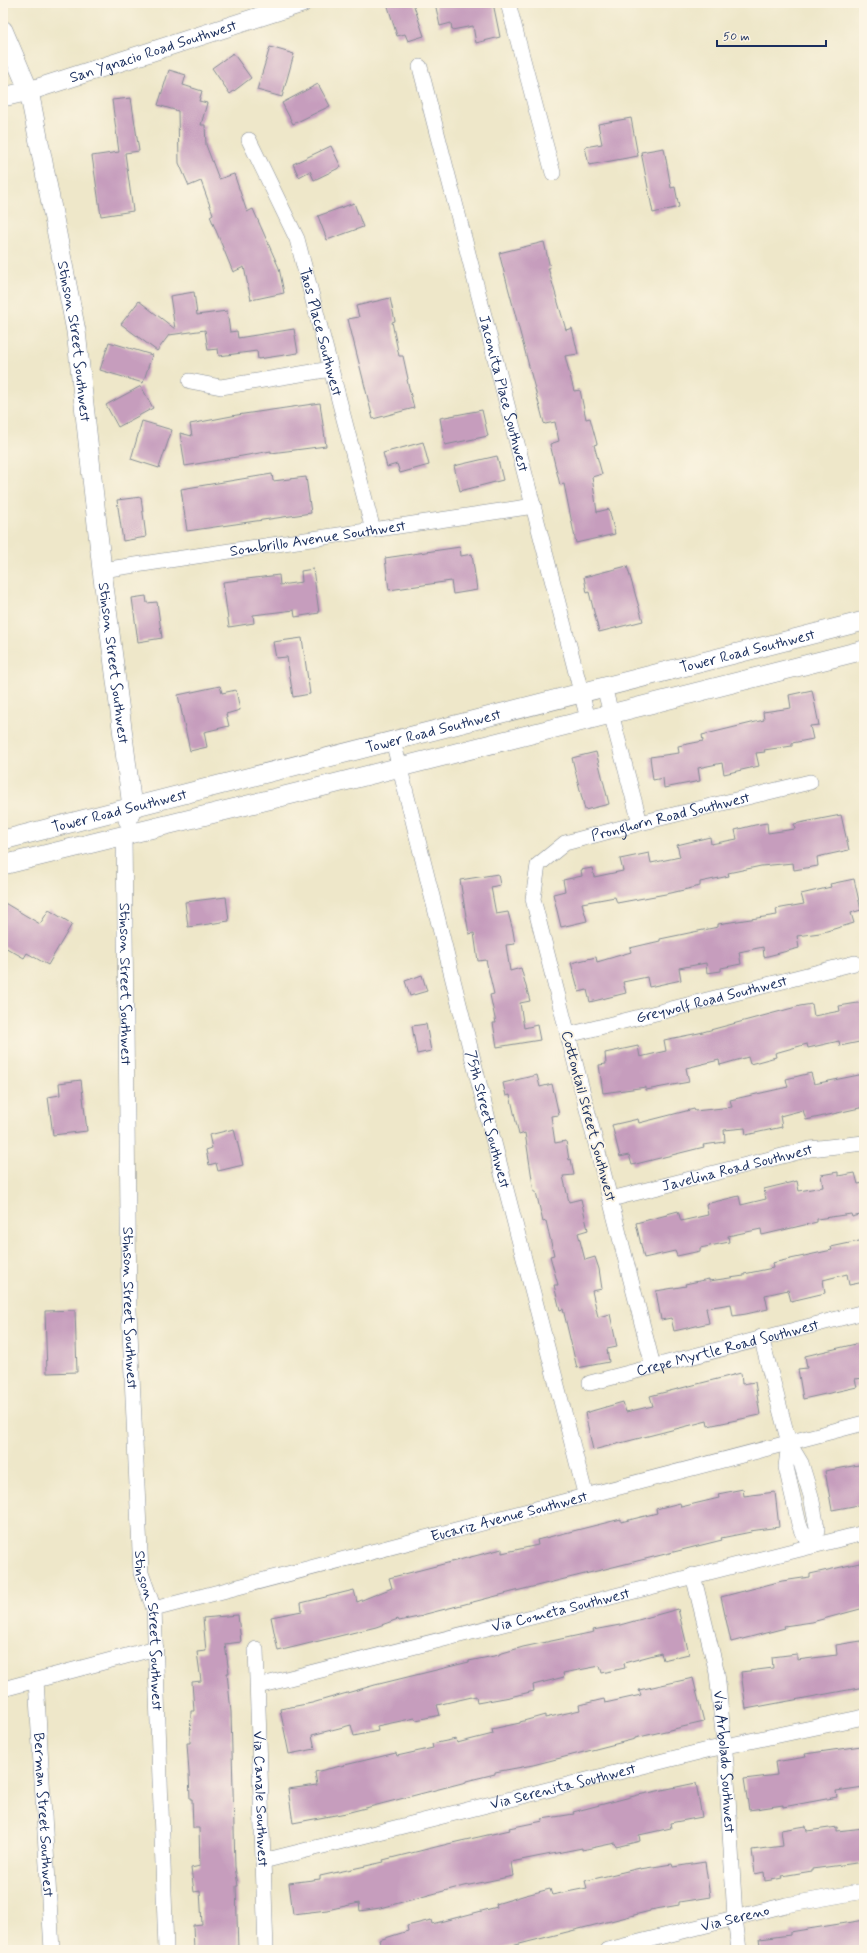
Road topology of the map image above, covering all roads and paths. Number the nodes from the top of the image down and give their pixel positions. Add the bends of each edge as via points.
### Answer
1 (302, 3) edge
2 (508, 3) edge
3 (3, 30) edge
4 (420, 67) dead end
5 (29, 91) junction
6 (3, 97) edge
7 (249, 140) dead end
8 (553, 173) dead end
9 (331, 369) junction
10 (190, 381) dead end
11 (534, 506) junction
12 (373, 530) junction
13 (102, 570) junction
14 (864, 621) edge
15 (864, 650) edge
16 (604, 687) junction
17 (581, 693) junction
18 (610, 714) junction
19 (588, 719) junction
20 (393, 741) junction
21 (400, 767) junction
22 (810, 782) dead end
23 (132, 808) junction
24 (640, 823) junction
25 (124, 834) junction
26 (3, 840) edge
27 (3, 865) edge
28 (538, 865) joint
29 (855, 963) dead end
30 (568, 1035) junction
31 (864, 1143) edge
32 (611, 1199) junction
33 (864, 1312) edge
34 (761, 1337) junction
35 (653, 1366) junction
36 (590, 1383) dead end
37 (864, 1424) edge
38 (789, 1443) junction
39 (586, 1497) junction
40 (864, 1532) edge
41 (815, 1545) junction
42 (693, 1575) junction
43 (154, 1609) junction
44 (156, 1648) junction
45 (256, 1649) dead end
46 (36, 1680) junction
47 (258, 1686) junction
48 (3, 1689) edge
49 (864, 1717) edge
50 (724, 1746) junction
51 (264, 1861) junction
52 (864, 1891) edge
53 (734, 1918) junction
54 (52, 1950) edge
55 (166, 1950) edge
56 (266, 1950) edge
57 (608, 1950) edge
58 (739, 1950) edge

1 - 5 street, San Ygnacio Road Southwest
2 - 8 street
3 - 5 street, Stinson Street Southwest
4 - 11 street, Jaconita Place Southwest
5 - 6 street, San Ygnacio Road Southwest
5 - 13 street, Stinson Street Southwest via 76,331
7 - 9 street, Taos Place Southwest via 297,239
9 - 10 street via 221,387
9 - 12 street, Taos Place Southwest
11 - 12 street, Sombrillo Avenue Southwest
11 - 17 street, Jaconita Place Southwest
12 - 13 street, Sombrillo Avenue Southwest
13 - 23 street, Stinson Street Southwest
14 - 16 street, Tower Road Southwest
15 - 18 street, Tower Road Southwest
16 - 17 street, Tower Road Southwest
16 - 18 street
17 - 19 street, Jaconita Place Southwest
17 - 20 street, Tower Road Southwest
18 - 19 street, Tower Road Southwest
18 - 24 street
19 - 21 street, Tower Road Southwest
20 - 21 street, 75th Street Southwest
20 - 23 street, Tower Road Southwest
21 - 25 street, Tower Road Southwest
21 - 39 street, 75th Street Southwest
22 - 24 street, Pronghorn Road Southwest
23 - 25 street, Stinson Street Southwest
23 - 26 street, Tower Road Southwest
24 - 28 street, Pronghorn Road Southwest via 565,843
25 - 27 street, Tower Road Southwest
25 - 43 street, Stinson Street Southwest via 129,1310 141,1573
28 - 30 street, Cottontail Street Southwest via 533,899
29 - 30 street, Greywolf Road Southwest
30 - 32 street, Cottontail Street Southwest
31 - 32 street, Javelina Road Southwest via 810,1149
32 - 35 street, Cottontail Street Southwest
33 - 34 street, Crepe Myrtle Road Southwest
34 - 35 street, Crepe Myrtle Road Southwest
34 - 38 street
35 - 36 street, Crepe Myrtle Road Southwest
37 - 38 street, Eucariz Avenue Southwest
38 - 39 street, Eucariz Avenue Southwest
38 - 41 street via 786,1467 797,1516 802,1532
39 - 43 street, Eucariz Avenue Southwest
40 - 41 street, Via Cometa Southwest
41 - 42 street, Via Cometa Southwest
42 - 47 street, Via Cometa Southwest
42 - 50 street, Via Arbolado Southwest via 717,1673
43 - 44 street, Stinson Street Southwest
44 - 46 street
44 - 55 street, Stinson Street Southwest
45 - 47 street, Via Canale Southwest
46 - 48 street
46 - 54 street, Berman Street Southwest
47 - 51 street, Via Canale Southwest
49 - 50 street, Via Serenita Southwest
50 - 51 street, Via Serenita Southwest
50 - 53 street, Via Arbolado Southwest
51 - 56 street, Via Canale Southwest
52 - 53 street, Via Sereno via 786,1905
53 - 57 street, Via Sereno
53 - 58 street, Via Arbolado Southwest

